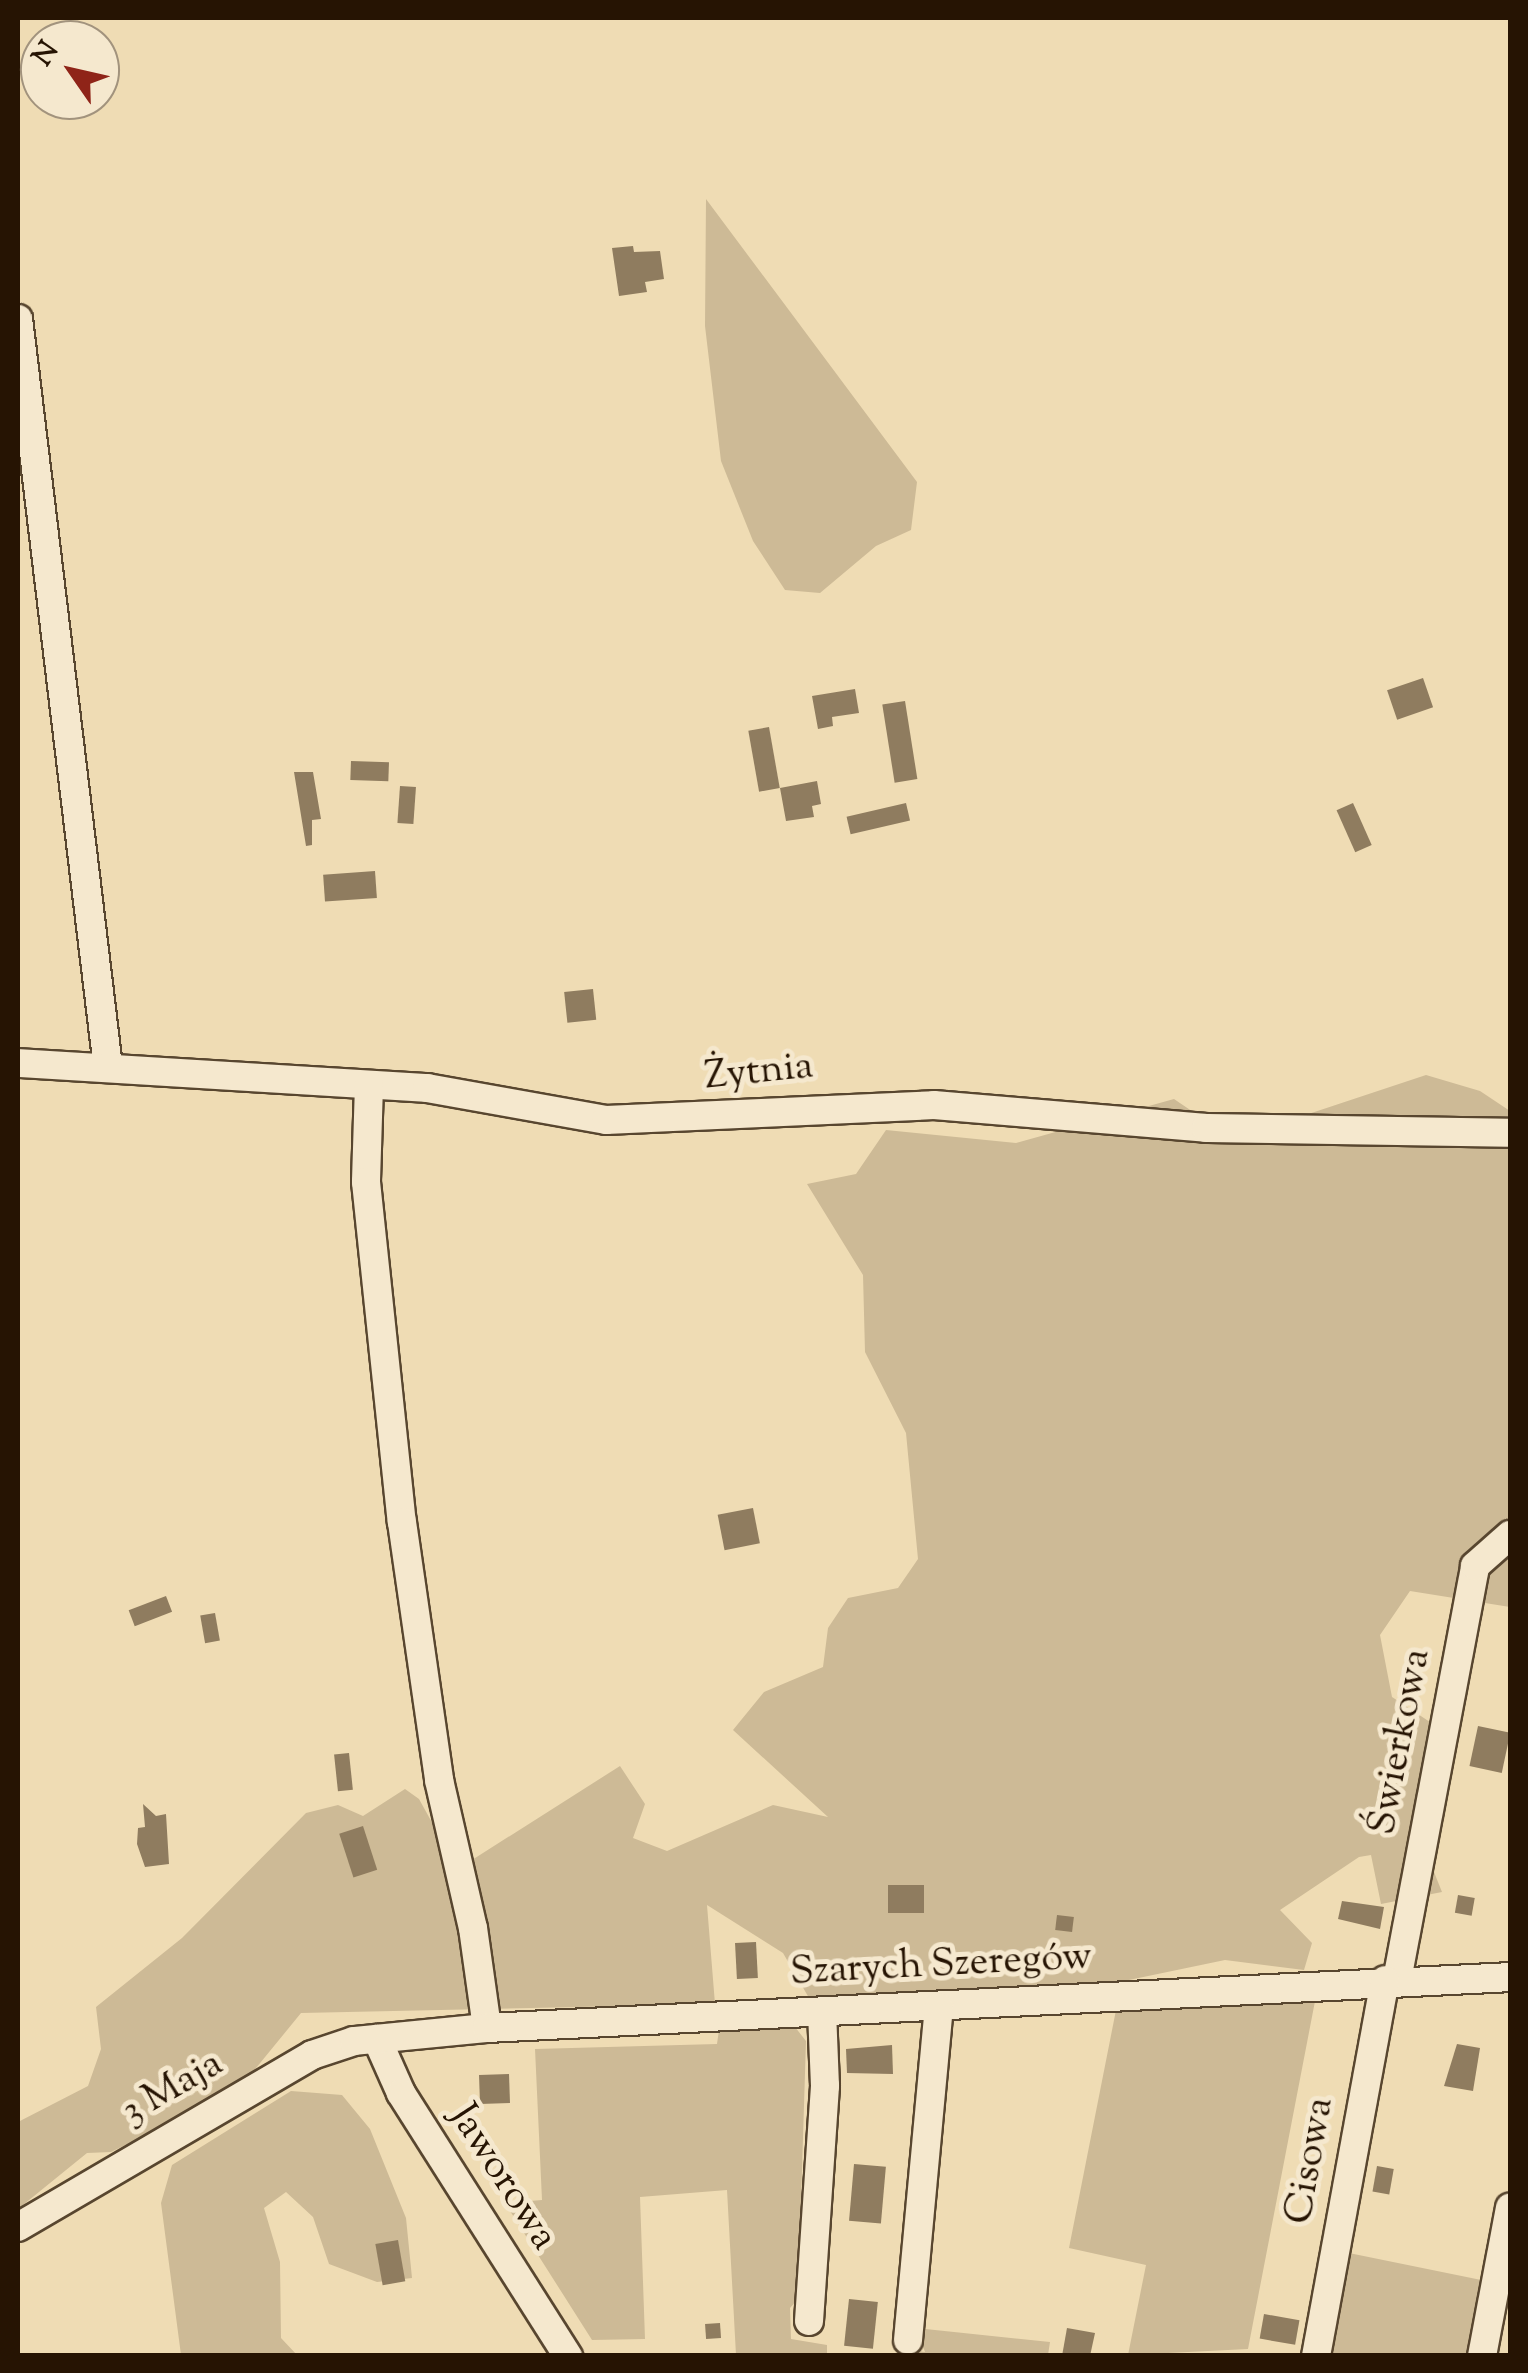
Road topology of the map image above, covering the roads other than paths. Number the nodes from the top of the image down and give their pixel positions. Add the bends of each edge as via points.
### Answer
1 (20, 318) edge
2 (18, 1063) edge
3 (108, 1067) junction
4 (369, 1085) junction
5 (1510, 1132) edge
6 (1510, 1536) edge
7 (1510, 1977) edge
8 (1391, 1980) junction
9 (939, 2007) junction
10 (822, 2012) junction
11 (487, 2028) junction
12 (377, 2039) junction
13 (1510, 2208) edge
14 (18, 2228) edge
15 (809, 2321) dead end
16 (908, 2340) dead end
17 (568, 2356) edge
18 (1316, 2356) edge
19 (1482, 2356) edge

1 - 3 street
2 - 3 street, Żytnia
3 - 4 street, Żytnia
4 - 5 street, Żytnia via 427,1088 606,1120 934,1105 1206,1128
4 - 11 street via 366,1182 400,1504 439,1780 473,1928
6 - 8 street, Świerkowa via 1475,1566
7 - 8 street, Szarych Szeregów
8 - 9 street, Szarych Szeregów
8 - 18 street, Cisowa
9 - 10 street, Szarych Szeregów
9 - 16 street
10 - 11 street, Szarych Szeregów
10 - 15 street via 826,2086
11 - 12 street, Szarych Szeregów
12 - 14 street, 3 Maja via 312,2054
12 - 17 street, Jaworowa via 401,2094
13 - 19 street

